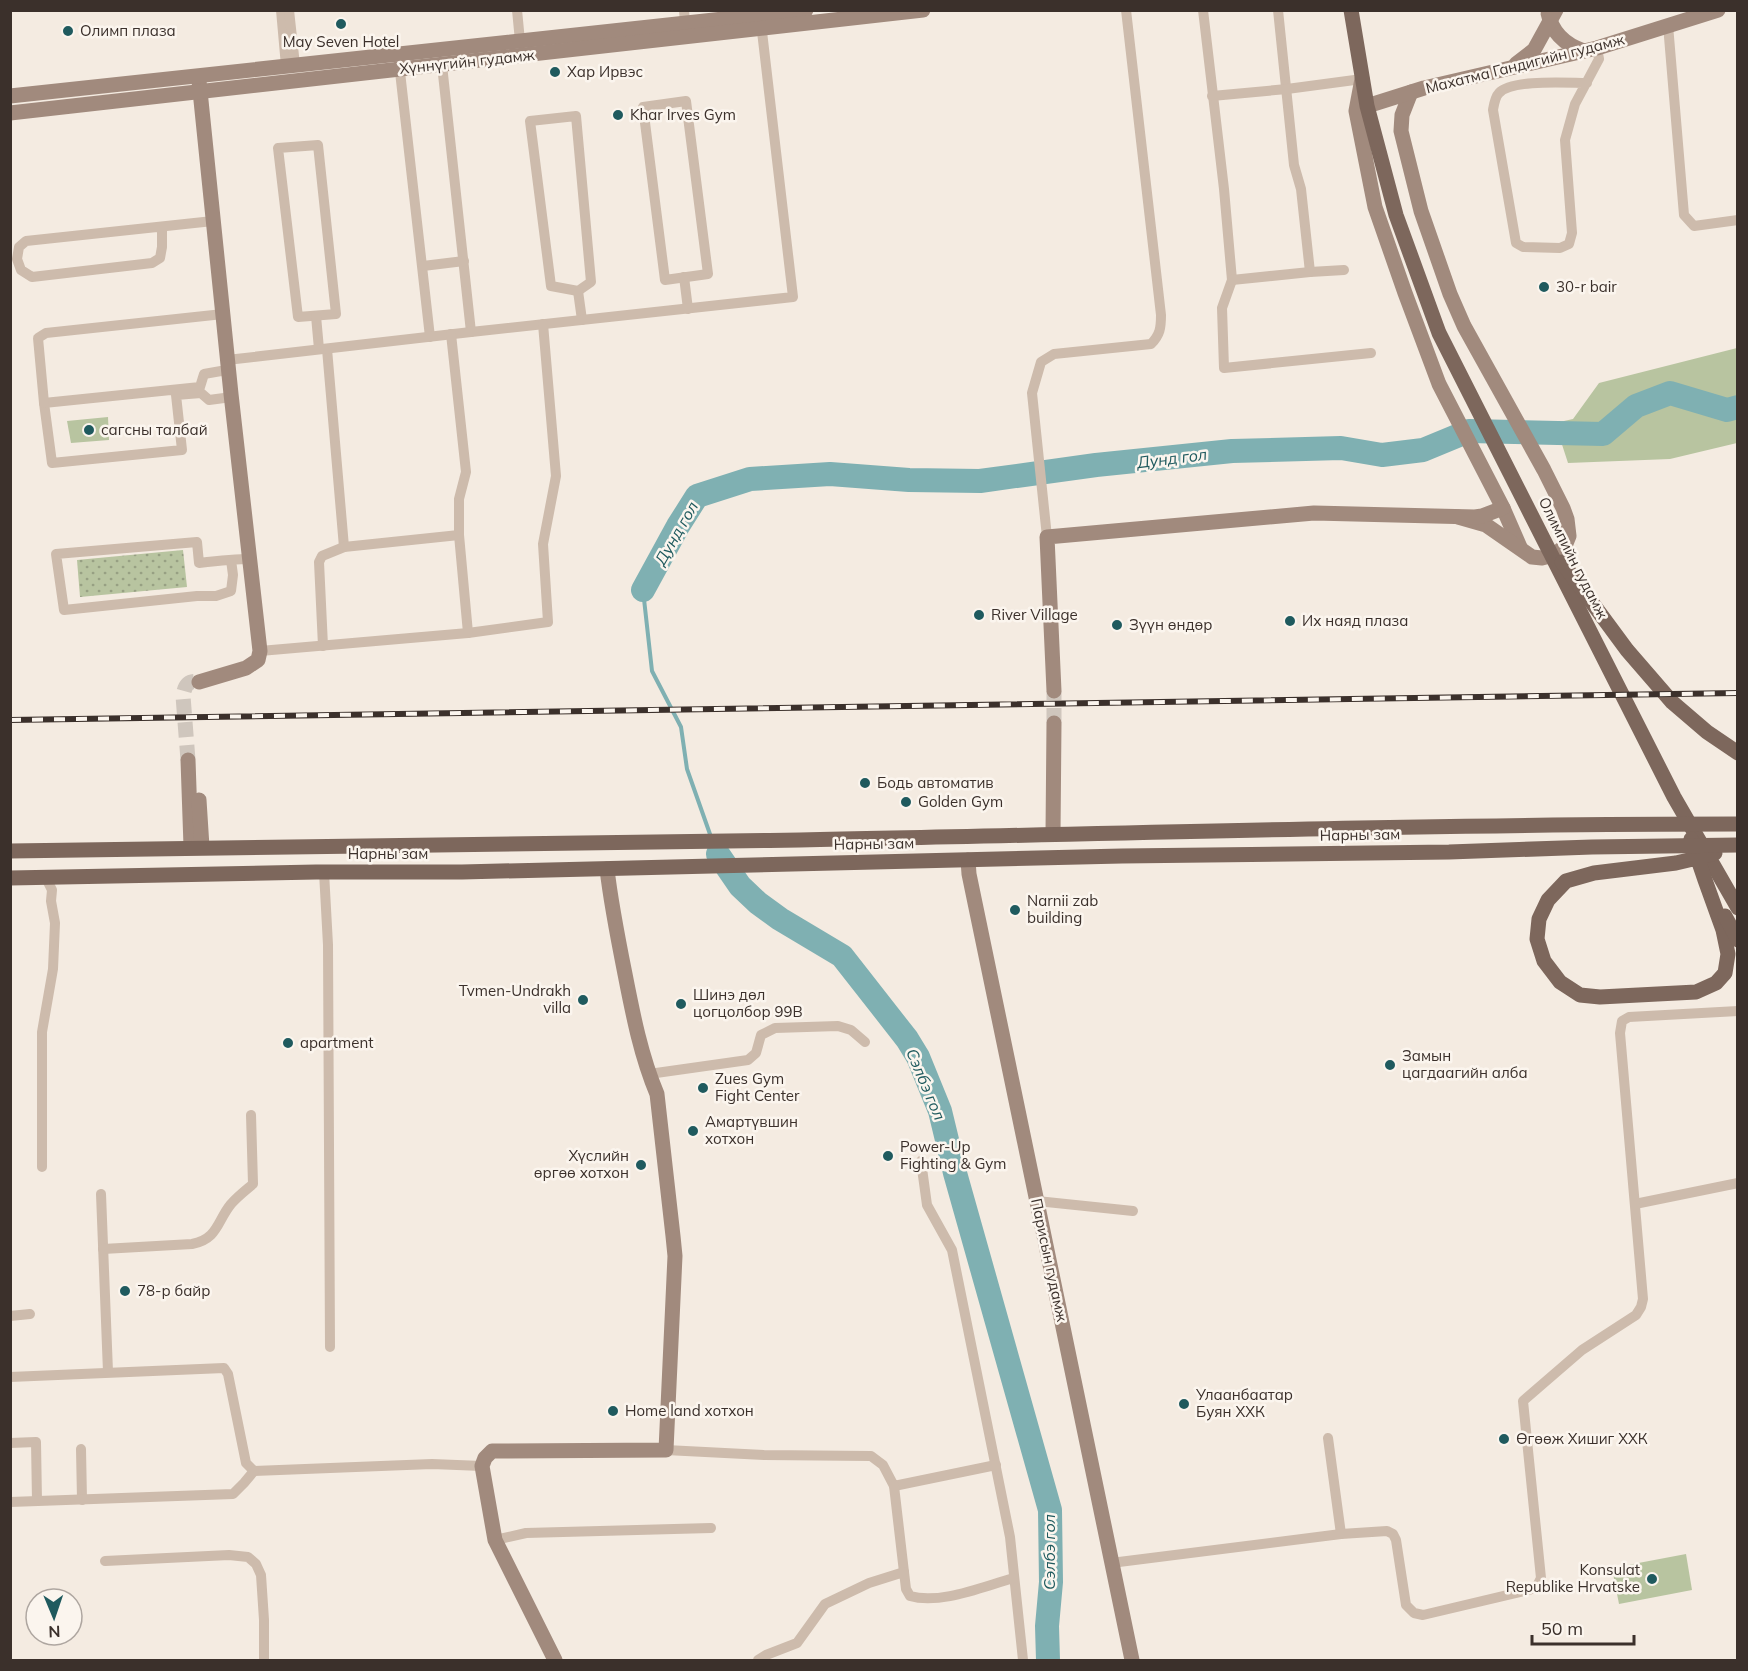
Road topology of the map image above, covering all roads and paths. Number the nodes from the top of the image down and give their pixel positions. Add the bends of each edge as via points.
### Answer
1 (281, 10) edge
2 (289, 10) edge
3 (517, 10) edge
4 (806, 10) edge
5 (923, 10) edge
6 (1126, 10) edge
7 (1203, 10) edge
8 (1278, 10) edge
9 (1351, 10) edge
10 (1718, 10) edge
11 (1551, 14) edge
12 (704, 16) edge
13 (685, 17) edge
14 (761, 22) junction
15 (1668, 25) junction
16 (519, 41) junction
17 (1591, 50) junction
18 (399, 62) junction
19 (442, 65) junction
20 (291, 66) junction
21 (1511, 67) junction
22 (198, 76) junction
23 (1362, 79) junction
24 (1587, 82) junction
25 (1287, 89) junction
26 (200, 91) junction
27 (1411, 92) junction
28 (10, 96) edge
29 (1212, 96) junction
30 (1367, 106) junction
31 (10, 113) edge
32 (1737, 220) edge
33 (213, 221) junction
34 (162, 227) junction
35 (464, 261) junction
36 (423, 267) junction
37 (1344, 270) dead end
38 (1310, 272) junction
39 (684, 277) junction
40 (1232, 280) junction
41 (578, 291) junction
42 (688, 309) junction
43 (223, 314) junction
44 (316, 316) junction
45 (582, 320) junction
46 (543, 324) junction
47 (471, 332) junction
48 (451, 334) junction
49 (430, 337) junction
50 (323, 349) junction
51 (1371, 353) dead end
52 (228, 366) junction
53 (231, 393) junction
54 (44, 403) junction
55 (1499, 502) junction
56 (1458, 517) junction
57 (1535, 525) junction
58 (459, 535) junction
59 (1047, 537) junction
60 (344, 547) junction
61 (1523, 552) junction
62 (251, 559) junction
63 (231, 560) junction
64 (468, 633) junction
65 (323, 646) junction
66 (260, 651) junction
67 (199, 682) tunnel mouth
68 (1054, 691) tunnel mouth
69 (1054, 723) tunnel mouth
70 (1737, 753) edge
71 (192, 761) tunnel mouth
72 (1674, 797) junction
73 (1592, 824) junction
74 (1737, 824) edge
75 (1271, 829) junction
76 (1247, 830) junction
77 (1053, 834) junction
78 (315, 845) junction
79 (1685, 845) junction
80 (1737, 846) edge
81 (196, 847) junction
82 (1592, 847) junction
83 (10, 851) edge
84 (1246, 854) junction
85 (1276, 855) junction
86 (1693, 859) junction
87 (968, 860) junction
88 (607, 869) junction
89 (320, 872) junction
90 (10, 878) edge
91 (45, 878) junction
92 (1722, 879) junction
93 (1737, 900) edge
94 (1737, 909) edge
95 (1737, 940) edge
96 (1737, 1011) edge
97 (865, 1042) dead end
98 (649, 1074) junction
99 (252, 1115) dead end
100 (921, 1161) dead end
101 (42, 1167) dead end
102 (1737, 1184) edge
103 (101, 1194) dead end
104 (1037, 1201) junction
105 (1635, 1204) junction
106 (1133, 1210) dead end
107 (103, 1249) junction
108 (30, 1314) dead end
109 (10, 1316) edge
110 (330, 1347) dead end
111 (108, 1372) junction
112 (10, 1377) edge
113 (1328, 1438) dead end
114 (10, 1443) edge
115 (81, 1449) dead end
116 (666, 1450) junction
117 (996, 1465) junction
118 (482, 1466) junction
119 (254, 1471) junction
120 (894, 1486) junction
121 (82, 1500) junction
122 (37, 1501) junction
123 (10, 1502) edge
124 (711, 1528) dead end
125 (1341, 1534) junction
126 (495, 1540) junction
127 (105, 1561) dead end
128 (1111, 1563) junction
129 (904, 1572) junction
130 (1014, 1578) junction
131 (264, 1660) edge
132 (555, 1660) edge
133 (758, 1660) edge
134 (1023, 1660) edge
135 (1132, 1660) edge

1 - 20 street
2 - 20 street
3 - 16 street
4 - 14 street, Хүннүгийн гудамж
5 - 14 street, Хүннүгийн гудамж
6 - 59 street via 1161,329 1151,344 1054,354 1041,362 1032,393
7 - 29 street
8 - 25 street
9 - 23 main road, Олимпийн гудамж
10 - 15 street, Махатма Гандигийн гудамж
11 - 17 street via 1558,36 1571,47
11 - 21 street via 1534,50
12 - 13 street, Хүннүгийн гудамж
12 - 14 street, Хүннүгийн гудамж
13 - 16 street, Хүннүгийн гудамж
14 - 19 street, Хүннүгийн гудамж
14 - 42 street via 793,297
15 - 17 street, Махатма Гандигийн гудамж
15 - 32 street via 1684,215 1694,226
16 - 18 street, Хүннүгийн гудамж
17 - 21 street, Махатма Гандигийн гудамж
17 - 24 street via 1599,59
18 - 19 street, Хүннүгийн гудамж
18 - 20 street, Хүннүгийн гудамж
18 - 26 street, Хүннүгийн гудамж
18 - 36 street
19 - 35 street
20 - 22 street, Хүннүгийн гудамж
21 - 27 street, Махатма Гандигийн гудамж
22 - 26 street
22 - 28 street, Хүннүгийн гудамж
23 - 25 street
23 - 30 main road, Олимпийн гудамж
23 - 55 street via 1356,111 1375,207 1439,384
24 - 24 street via 1528,83 1506,88 1497,95 1493,110 1516,243 1523,247 1560,248 1569,244 1572,233 1565,140 1575,104
25 - 29 street
25 - 38 street
26 - 31 street, Хүннүгийн гудамж
26 - 33 street
27 - 30 street, Махатма Гандигийн гудамж
27 - 61 street via 1402,115 1401,131 1421,211 1450,294 1567,519 1569,536 1565,546 1554,555 1542,558
29 - 40 street
30 - 57 main road, Олимпийн гудамж via 1396,215 1439,333
33 - 34 street
33 - 43 street
34 - 34 street via 26,241 19,247 17,259 21,270 32,277 153,263 160,258
35 - 36 street
35 - 47 street
36 - 49 street
37 - 38 street
38 - 40 street
39 - 39 street via 665,280 643,107 686,101 708,274
39 - 42 street
40 - 51 street via 1222,308 1224,368
41 - 41 street via 550,286 530,122 576,116 591,282
41 - 45 street
42 - 45 street
43 - 52 street
43 - 54 street via 46,333 38,338
44 - 44 street via 336,314 318,145 278,148 298,317
44 - 50 street
45 - 46 street
46 - 47 street
46 - 64 street via 556,476 543,544 548,622
47 - 48 street
48 - 49 street
48 - 58 street via 466,472 459,499
49 - 50 street
50 - 52 street
50 - 60 street
52 - 53 street
52 - 54 street via 204,374 200,387
53 - 54 street via 209,400 201,393 176,395 182,450 52,463
53 - 62 street
55 - 56 street via 1482,516
55 - 61 street
56 - 59 street via 1314,513
56 - 61 street via 1486,525
57 - 70 main road via 1627,650 1672,702
57 - 72 main road, Олимпийн гудамж
58 - 60 street
58 - 64 street
59 - 68 street
60 - 65 street via 322,556 319,562
62 - 63 street
62 - 66 street
63 - 63 street via 231,591 216,596 64,610 56,554 197,542 199,563
64 - 65 street
65 - 66 street
66 - 67 street via 258,660 246,668
69 - 77 street
71 - 81 street
72 - 86 main road via 1723,930 1728,954 1725,973 1716,983 1696,992 1599,997 1580,995 1560,982 1544,961 1537,939 1539,919 1548,900 1566,881 1594,873
72 - 92 main road, Олимпийн гудамж
73 - 74 main road, Нарны зам
73 - 75 main road, Нарны зам
73 - 82 main road
75 - 76 main road, Нарны зам
75 - 85 main road via 1265,841
76 - 77 main road, Нарны зам
76 - 84 main road via 1254,842
77 - 78 main road, Нарны зам
78 - 81 main road, Нарны зам
78 - 89 main road via 312,865
79 - 80 main road, Нарны зам
79 - 82 main road, Нарны зам
79 - 86 main road
80 - 86 main road
81 - 83 main road, Нарны зам
82 - 85 main road, Нарны зам
84 - 85 main road, Нарны зам
84 - 87 main road, Нарны зам
86 - 95 main road
87 - 88 main road, Нарны зам
87 - 104 street, Парисын гудамж
88 - 89 main road, Нарны зам
88 - 98 street via 630,997
89 - 91 main road, Нарны зам
89 - 110 street via 328,957
90 - 91 main road, Нарны зам
91 - 101 street via 52,890 55,924 53,969 42,1032
92 - 93 main road
92 - 94 main road, Олимпийн гудамж
96 - 105 street via 1629,1017 1622,1021
97 - 98 street via 851,1030 838,1026 775,1028 761,1035 756,1053 748,1060
98 - 116 street via 657,1094 675,1256
99 - 107 street via 253,1184 230,1205 211,1236 192,1244
100 - 117 street via 927,1205 952,1250
102 - 105 street
103 - 107 street
104 - 106 street
104 - 128 street, Парисын гудамж
105 - 125 street via 1641,1307 1636,1315 1582,1350 1523,1401 1541,1578 1537,1586 1423,1615 1414,1613 1406,1605 1393,1534
107 - 111 street
108 - 109 street
111 - 112 street
111 - 119 street via 224,1368 246,1463
113 - 125 street
114 - 122 street via 36,1442
115 - 121 street
116 - 118 street via 492,1451
116 - 120 street via 871,1456 883,1465
117 - 120 street
117 - 130 street
118 - 119 street via 423,1464
118 - 126 street
119 - 121 street via 233,1494
120 - 129 street
121 - 122 street
122 - 123 street
124 - 126 street via 526,1533
125 - 128 street
126 - 132 street
127 - 131 street via 248,1557 261,1575
128 - 135 street, Парисын гудамж
129 - 130 street via 910,1596 921,1600
129 - 133 street via 825,1604 797,1643
130 - 134 street

